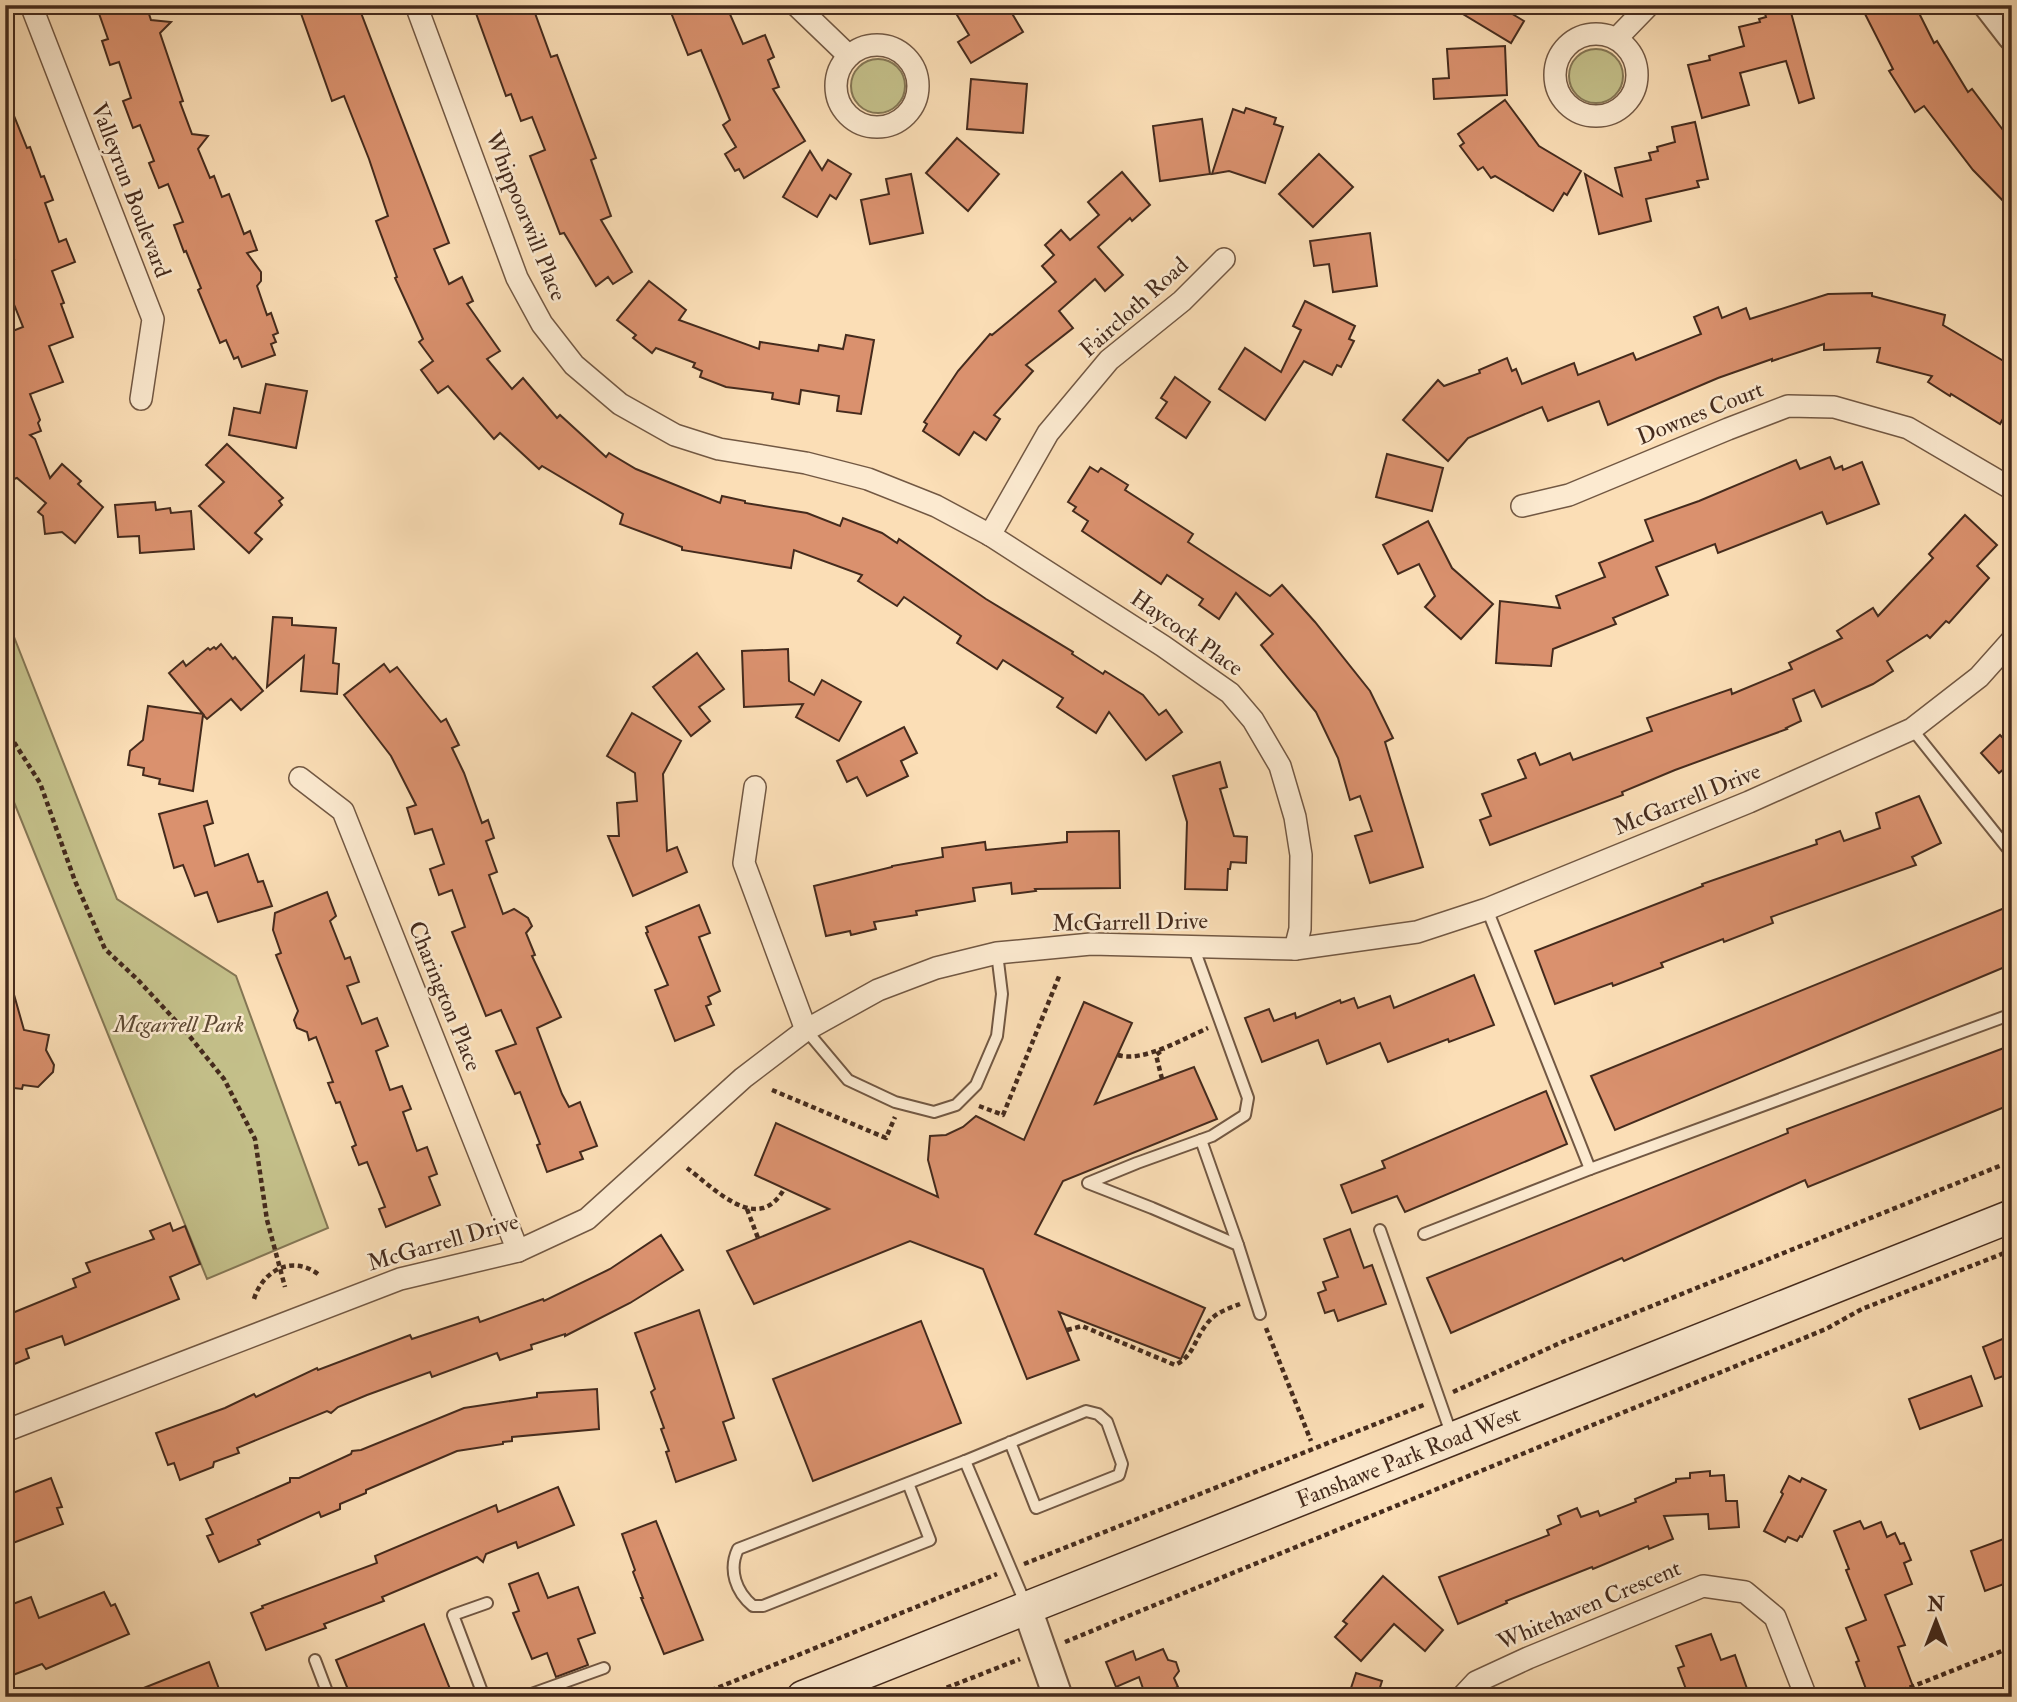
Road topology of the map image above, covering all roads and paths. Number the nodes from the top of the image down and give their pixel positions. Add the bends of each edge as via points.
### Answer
1 (31, 5) edge
2 (416, 5) edge
3 (796, 5) edge
4 (1649, 5) edge
5 (1988, 5) edge
6 (2012, 36) edge
7 (1617, 38) dead end
8 (849, 57) dead end
9 (1224, 259) dead end
10 (141, 399) dead end
11 (2012, 489) edge
12 (1522, 506) dead end
13 (990, 535) junction
14 (2012, 640) edge
15 (5, 728) edge
16 (1912, 729) junction
17 (300, 778) dead end
18 (755, 787) dead end
19 (2012, 854) edge
20 (1487, 909) junction
21 (1193, 946) junction
22 (1295, 949) junction
23 (998, 953) junction
24 (1060, 974) dead end
25 (2012, 1014) edge
26 (1220, 1023) junction
27 (806, 1030) junction
28 (1167, 1046) junction
29 (1118, 1055) dead end
30 (1162, 1079) dead end
31 (1003, 1115) dead end
32 (1201, 1140) junction
33 (2012, 1161) edge
34 (687, 1168) dead end
35 (1590, 1169) junction
36 (784, 1189) dead end
37 (747, 1209) junction
38 (2012, 1216) edge
39 (1380, 1230) dead end
40 (1424, 1234) dead end
41 (758, 1238) dead end
42 (1238, 1245) junction
43 (2012, 1250) edge
44 (518, 1251) junction
45 (280, 1269) junction
46 (318, 1274) dead end
47 (285, 1287) dead end
48 (254, 1299) dead end
49 (1255, 1299) junction
50 (1260, 1314) joint
51 (1067, 1330) dead end
52 (1439, 1399) junction
53 (5, 1432) edge
54 (1453, 1438) junction
55 (1311, 1441) dead end
56 (1010, 1442) junction
57 (965, 1461) junction
58 (908, 1483) junction
59 (1033, 1560) dead end
60 (974, 1583) dead end
61 (487, 1603) dead end
62 (1027, 1608) junction
63 (1081, 1635) dead end
64 (2012, 1650) edge
65 (316, 1660) dead end
66 (604, 1668) dead end
67 (997, 1668) dead end
68 (330, 1697) edge
69 (484, 1697) edge
70 (523, 1697) edge
71 (695, 1697) edge
72 (803, 1697) edge
73 (923, 1697) edge
74 (1058, 1697) edge
75 (1462, 1697) edge
76 (1806, 1697) edge
77 (1886, 1697) edge

1 - 10 street, Valleyrun Boulevard via 153,319
2 - 13 street, Whippoorwill Place via 517,278 542,324 574,365 620,404 675,435 719,449 806,463 867,479 936,506
3 - 8 street
4 - 7 street
5 - 6 street
9 - 13 street, Faircloth Road via 1182,301 1109,360 1048,433
11 - 12 street, Downes Court via 1908,428 1834,407 1788,406 1569,495
13 - 22 street, Haycock Place via 1163,646 1230,693 1254,720 1280,766 1295,817 1301,855 1300,929
14 - 16 street, McGarrell Drive via 1979,677
15 - 45 path via 40,783 105,949 187,1033 224,1079 254,1139
16 - 19 lane
16 - 20 street, McGarrell Drive via 1749,802
17 - 44 street, Charington Place via 343,811
18 - 27 street via 744,863
20 - 22 street, McGarrell Drive via 1417,932
20 - 35 lane
21 - 22 street, McGarrell Drive
21 - 23 street, McGarrell Drive via 1091,944
21 - 26 lane
23 - 27 street, McGarrell Drive via 936,968 878,990
23 - 27 lane via 1002,994 997,1036 976,1086 956,1105 934,1112 848,1080
24 - 31 path
25 - 35 lane
26 - 28 path
26 - 32 lane via 1248,1098 1245,1115
27 - 44 street, McGarrell Drive via 743,1078 587,1219
28 - 29 path via 1142,1056
28 - 30 path via 1156,1055
32 - 42 lane
32 - 42 lane via 1088,1183
33 - 52 path via 1560,1343
34 - 37 path
35 - 40 lane
36 - 37 path via 773,1203
37 - 41 path
38 - 54 main road, Fanshawe Park Road West
39 - 52 lane
42 - 49 lane
43 - 63 path
44 - 53 street, McGarrell Drive via 400,1279
45 - 46 path via 304,1267
45 - 47 path
45 - 48 path via 258,1285
49 - 50 lane
49 - 51 path via 1218,1313 1205,1325 1195,1348 1175,1365 1082,1326
50 - 55 path
52 - 54 lane
52 - 59 path
54 - 62 main road, Fanshawe Park Road West
56 - 56 lane via 1086,1411 1107,1422 1122,1464 1119,1475 1036,1508
56 - 57 lane
57 - 58 lane
57 - 62 lane
58 - 58 lane via 738,1549 733,1559 734,1578 741,1596 752,1606 764,1606 930,1540
60 - 71 path
61 - 69 lane via 453,1615
62 - 72 main road, Fanshawe Park Road West
62 - 74 street
64 - 77 path
65 - 68 lane
66 - 70 lane
67 - 73 path
75 - 76 street, Whitehaven Crescent via 1476,1682 1528,1658 1703,1586 1745,1592 1775,1617

